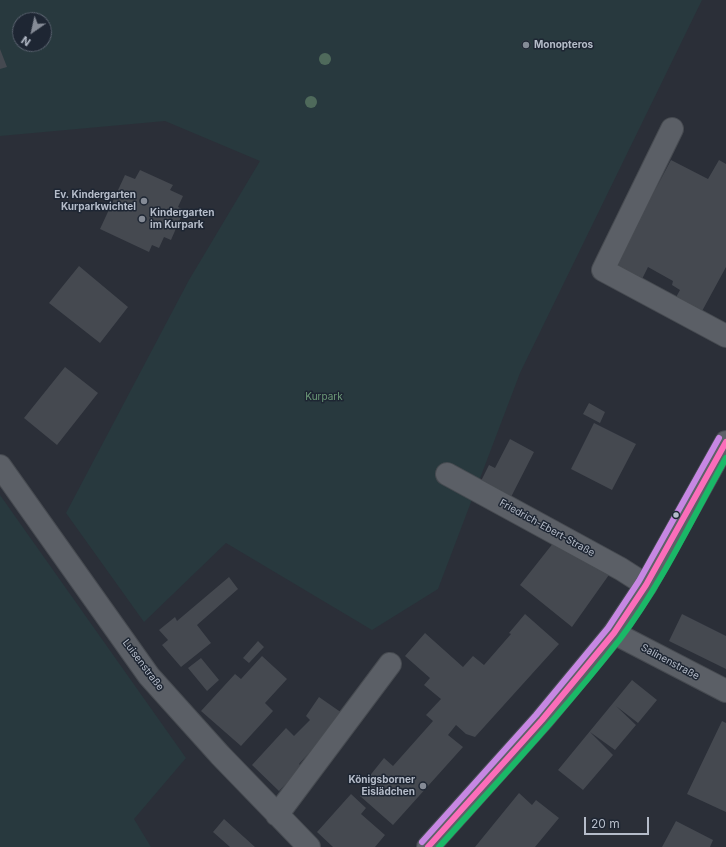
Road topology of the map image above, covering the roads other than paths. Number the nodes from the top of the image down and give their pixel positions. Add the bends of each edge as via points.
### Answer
1 (672, 129) dead end
2 (726, 336) edge
3 (726, 444) edge
4 (0, 466) edge
5 (447, 474) dead end
6 (646, 585) junction
7 (614, 633) junction
8 (390, 664) dead end
9 (726, 690) edge
10 (277, 814) junction
11 (309, 847) edge
12 (428, 847) edge

1 - 2 street via 603,270
3 - 6 main road
4 - 10 street, Luisenstraße via 149,676
5 - 6 street, Friedrich-Ebert-Straße via 622,569
6 - 7 main road
7 - 9 street, Salinenstraße
7 - 12 main road via 542,720
8 - 10 street
10 - 11 street, Luisenstraße

